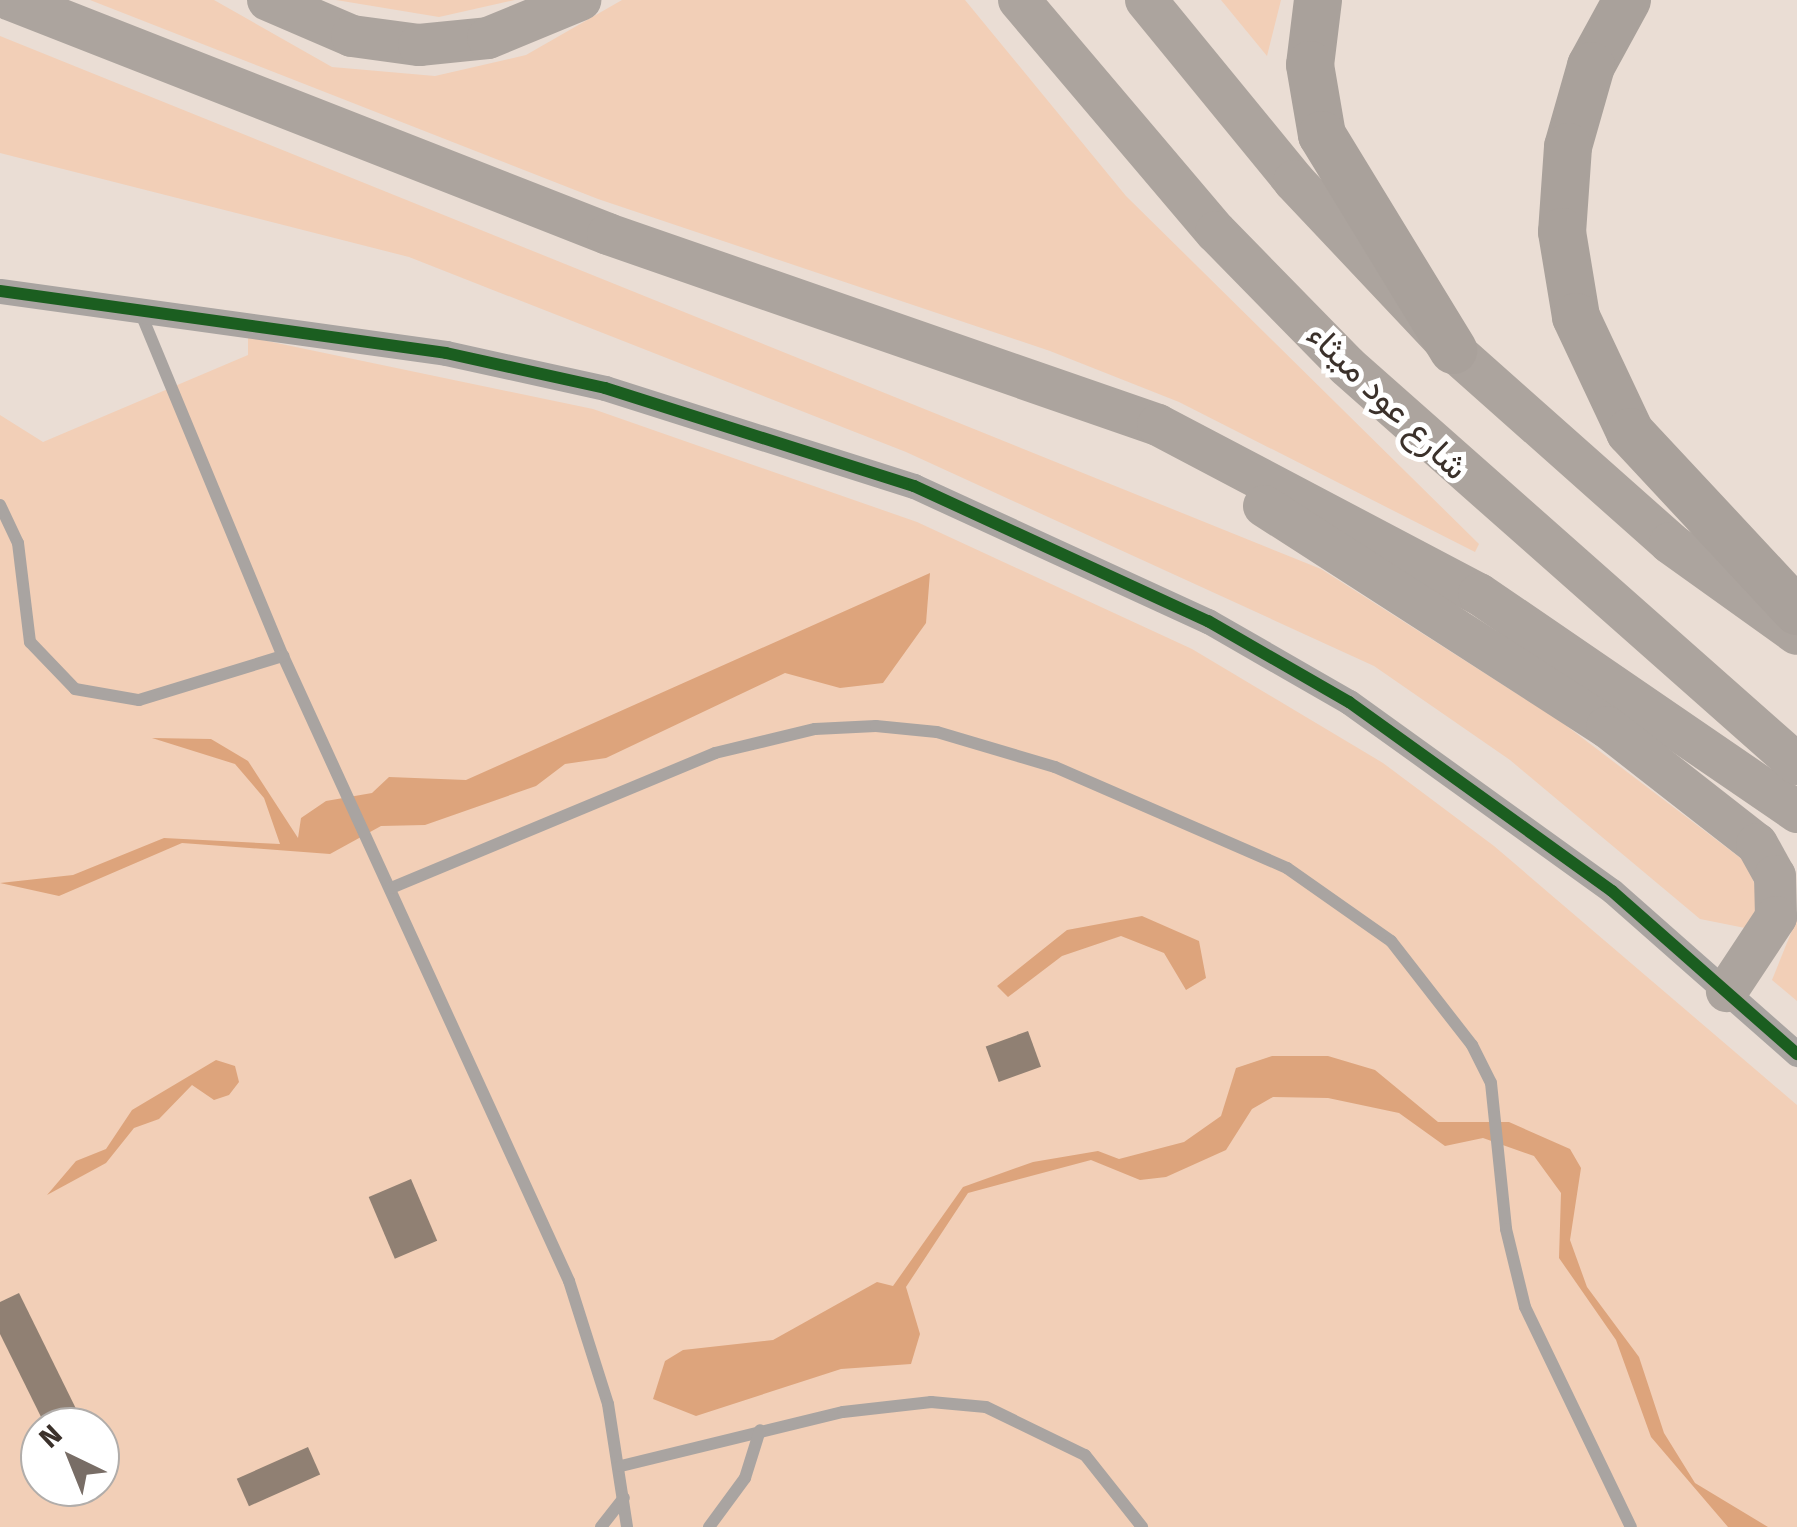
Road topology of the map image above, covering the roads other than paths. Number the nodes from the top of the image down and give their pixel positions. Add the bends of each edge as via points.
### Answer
1 (11, 0) edge
2 (268, 0) edge
3 (580, 0) edge
4 (1018, 0) edge
5 (1146, 0) edge
6 (1318, 0) edge
7 (1627, 0) edge
8 (0, 291) edge
9 (139, 309) junction
10 (1453, 350) junction
11 (1020, 370) junction
12 (0, 505) edge
13 (1797, 611) edge
14 (1797, 634) edge
15 (283, 656) junction
16 (1797, 764) edge
17 (1797, 812) edge
18 (392, 888) junction
19 (1727, 991) junction
20 (1797, 1054) edge
21 (760, 1430) junction
22 (621, 1466) junction
23 (624, 1498) junction
24 (600, 1527) edge
25 (628, 1527) edge
26 (710, 1527) edge
27 (1142, 1527) edge
28 (1632, 1527) edge

1 - 11 highway via 590,228
2 - 3 highway via 352,36 419,44 488,38
4 - 16 highway, شارع عود ميثاء via 1216,232 1348,366
5 - 10 highway via 1294,181
6 - 10 highway via 1310,65 1322,135
7 - 13 highway via 1592,66 1568,147 1562,232 1576,317 1630,432
8 - 9 street
9 - 15 lane
9 - 19 street via 446,353 605,388 761,432 1030,535 1208,621 1364,712 1483,791
10 - 14 highway via 1670,543
11 - 17 highway via 1225,456 1386,540 1570,652
11 - 19 highway via 1131,444 1298,525 1607,727 1729,818 1767,859 1778,897 1770,936
12 - 15 lane via 18,544 30,642 75,689 139,700
15 - 18 lane
18 - 22 lane via 570,1282
18 - 28 lane via 749,742 815,729 937,732 1056,767 1325,888 1421,975 1491,1083 1525,1306
19 - 20 street
21 - 22 lane
21 - 26 lane via 745,1478
21 - 27 lane via 931,1402 986,1407 1085,1455
22 - 23 lane
23 - 24 lane
23 - 25 lane

